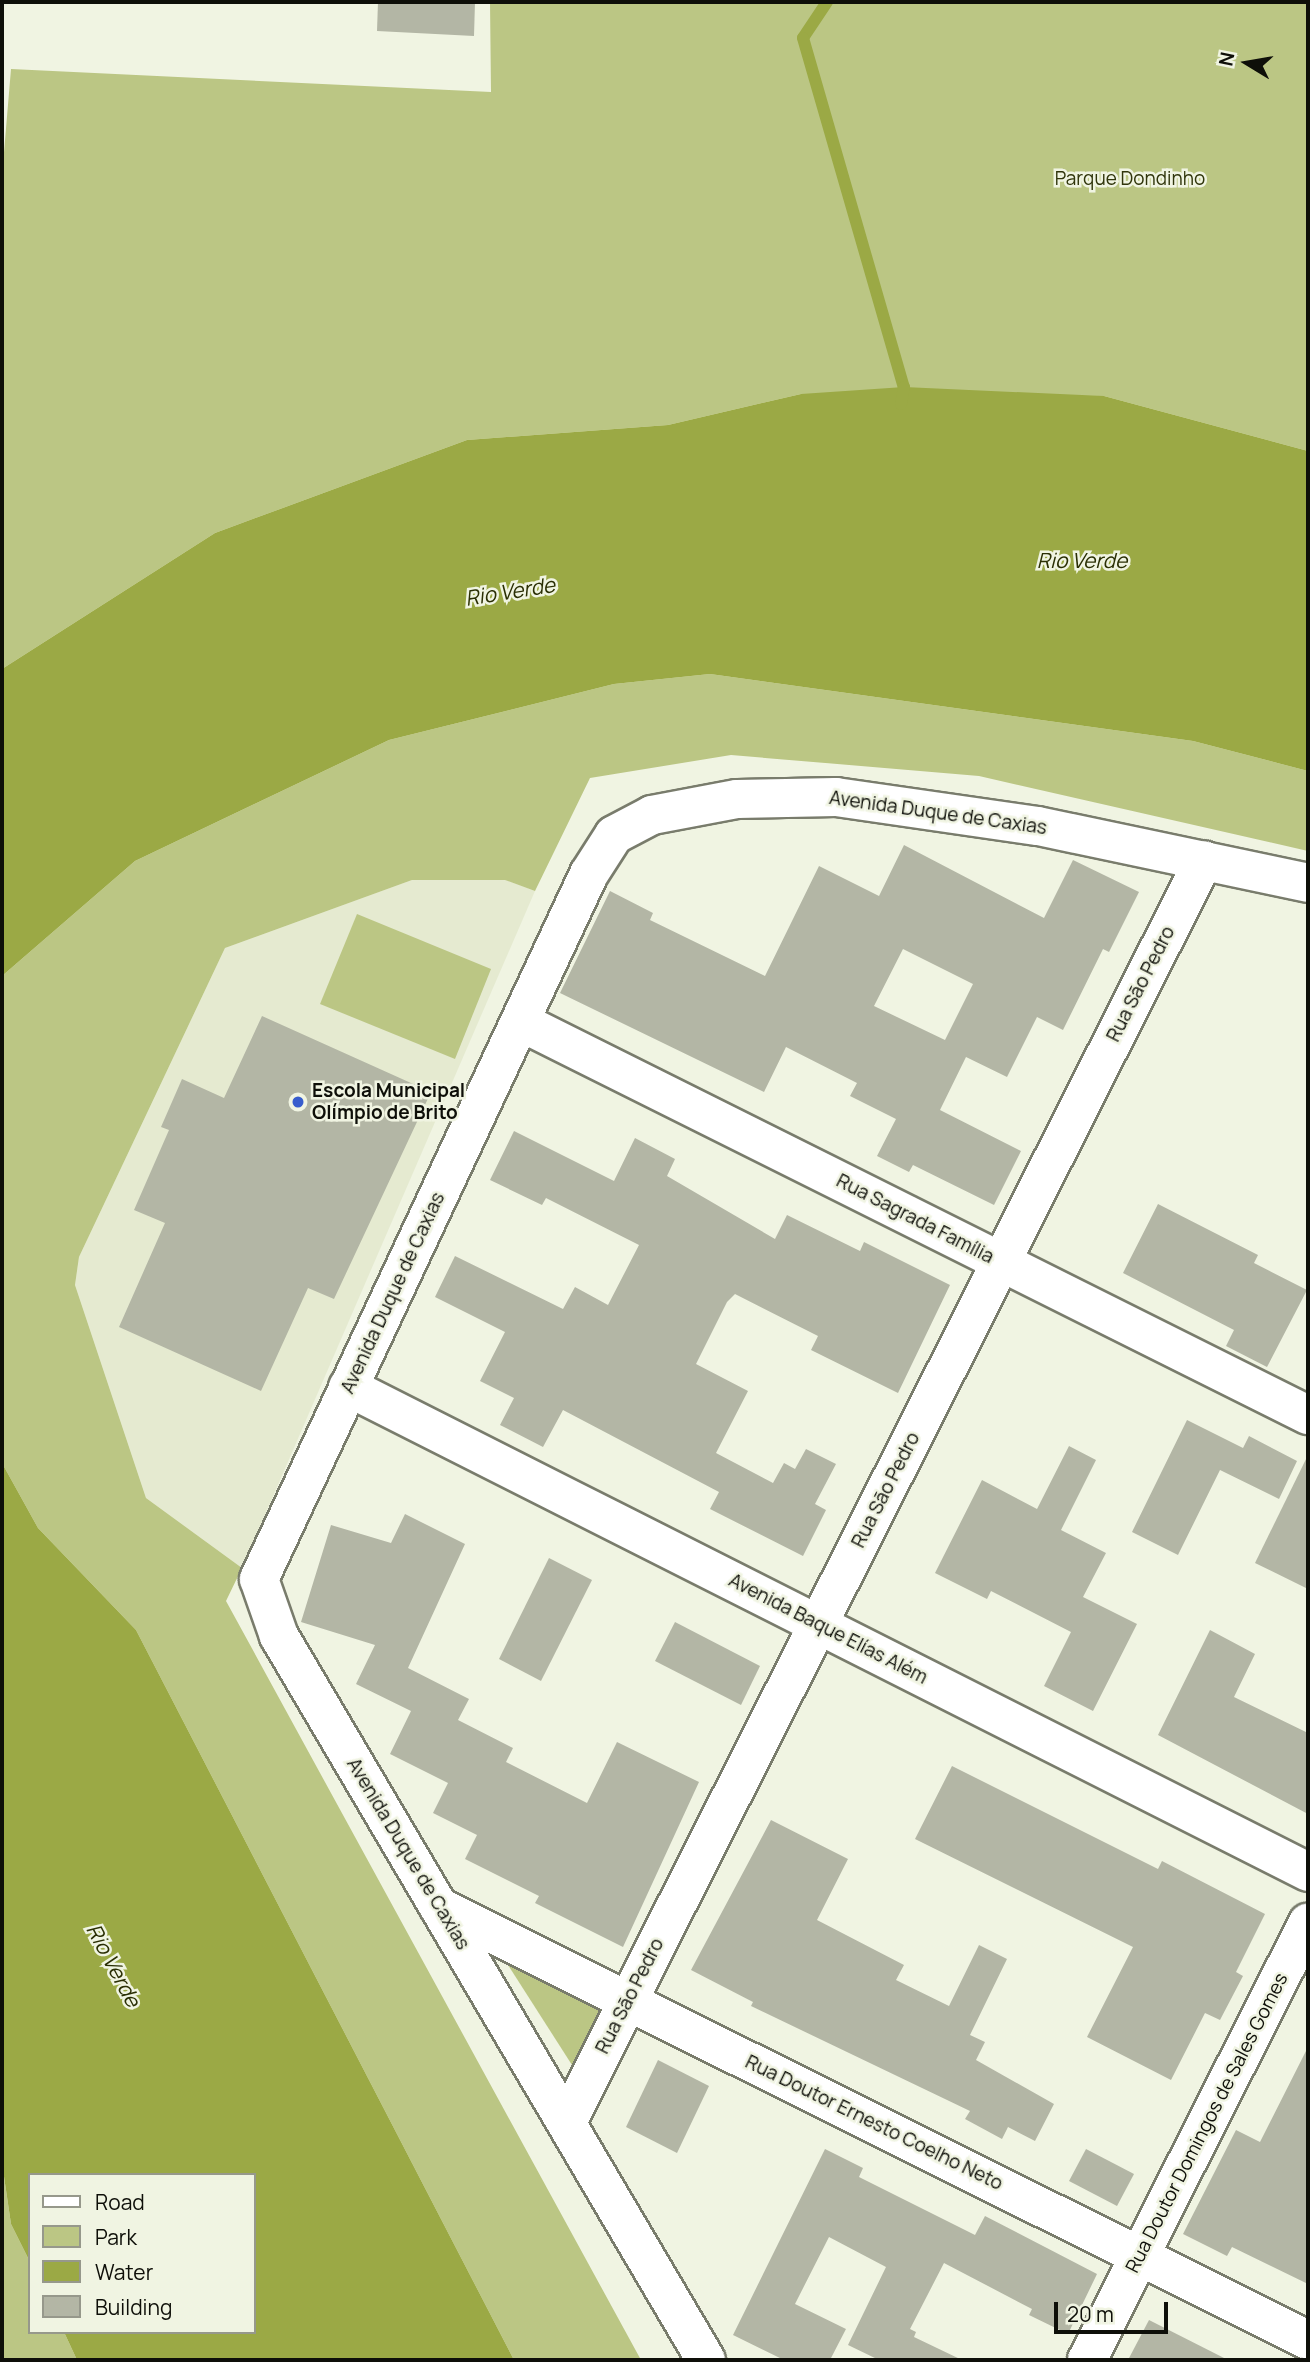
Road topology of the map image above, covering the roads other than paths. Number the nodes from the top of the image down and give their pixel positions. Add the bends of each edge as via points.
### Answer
1 (1203, 860) junction
2 (1308, 883) edge
3 (522, 1022) junction
4 (1001, 1262) junction
5 (348, 1387) junction
6 (1308, 1415) edge
7 (818, 1624) junction
8 (1308, 1871) edge
9 (439, 1907) junction
10 (1308, 1923) edge
11 (628, 2001) junction
12 (568, 2120) junction
13 (1140, 2256) junction
14 (1308, 2340) edge
15 (706, 2360) edge
16 (1087, 2360) edge

1 - 2 street, Avenida Duque de Caxias
1 - 3 street, Avenida Duque de Caxias via 1038,826 836,797 737,799 652,815 614,835 595,864
1 - 4 street, Rua São Pedro
3 - 4 street, Rua Sagrada Família
3 - 5 street, Avenida Duque de Caxias
4 - 6 street, Rua Sagrada Família
4 - 7 street, Rua São Pedro
5 - 7 street, Avenida Baque Elías Além
5 - 9 street, Avenida Duque de Caxias via 259,1578 279,1636
7 - 8 street, Avenida Baque Elías Além
7 - 11 street, Rua São Pedro
9 - 11 street, Rua Doutor Ernesto Coelho Neto
9 - 12 street, Avenida Duque de Caxias
10 - 13 street, Rua Doutor Domingos de Sales Gomes
11 - 12 street, Rua São Pedro
11 - 13 street, Rua Doutor Ernesto Coelho Neto
12 - 15 street, Avenida Duque de Caxias
13 - 14 street, Rua Doutor Ernesto Coelho Neto
13 - 16 street, Rua Doutor Domingos de Sales Gomes

